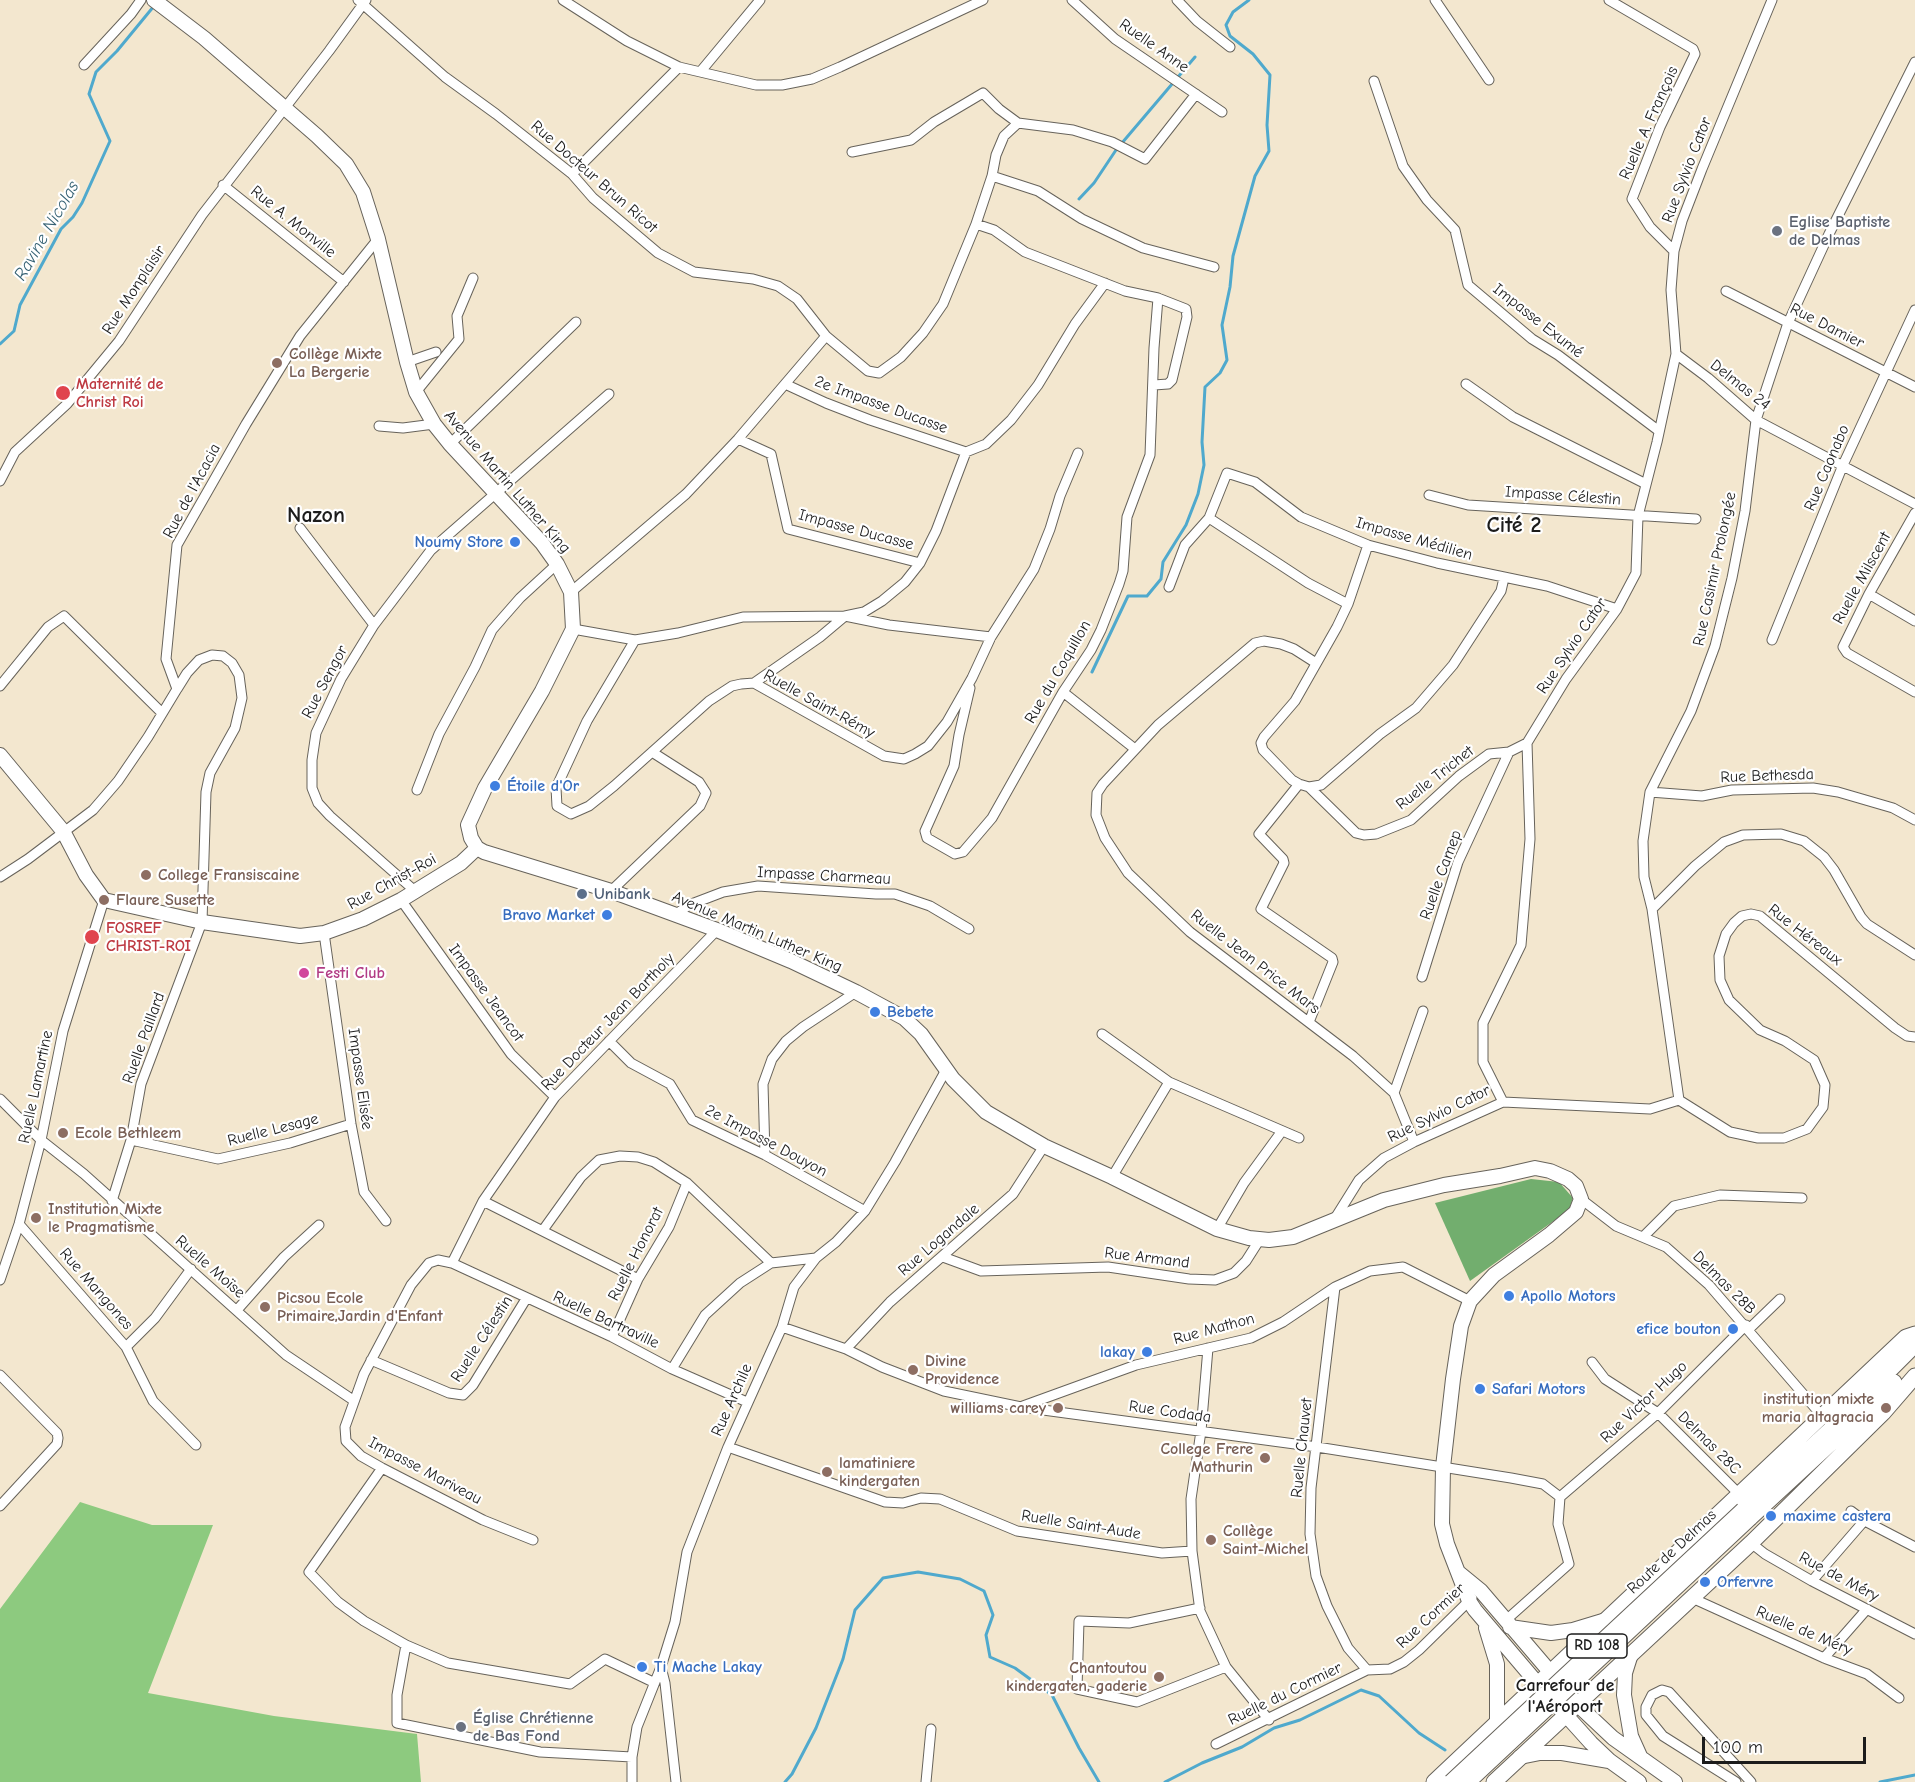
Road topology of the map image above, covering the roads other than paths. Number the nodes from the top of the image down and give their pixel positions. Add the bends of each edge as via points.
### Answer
1 (141, 0) edge
2 (563, 0) edge
3 (760, 0) edge
4 (983, 0) edge
5 (1072, 0) edge
6 (1177, 0) edge
7 (1435, 0) edge
8 (1609, 0) edge
9 (1772, 0) edge
10 (156, 2) edge
11 (362, 2) edge
12 (1230, 47) dead end
13 (1915, 62) edge
14 (84, 65) dead end
15 (679, 67) junction
16 (701, 71) junction
17 (1489, 80) dead end
18 (1374, 81) dead end
19 (1196, 94) junction
20 (285, 108) junction
21 (1222, 112) dead end
22 (1018, 123) junction
23 (852, 152) dead end
24 (572, 174) junction
25 (992, 176) junction
26 (223, 185) junction
27 (976, 224) junction
28 (378, 238) junction
29 (1674, 250) junction
30 (1214, 267) dead end
31 (473, 278) dead end
32 (344, 282) junction
33 (1105, 283) junction
34 (1726, 291) dead end
35 (1158, 298) junction
36 (1914, 316) edge
37 (576, 322) dead end
38 (1788, 323) junction
39 (826, 336) junction
40 (436, 352) dead end
41 (1676, 354) junction
42 (407, 362) junction
43 (1885, 372) junction
44 (785, 384) junction
45 (1466, 384) dead end
46 (1154, 385) junction
47 (1915, 387) edge
48 (416, 392) junction
49 (609, 394) dead end
50 (1756, 420) junction
51 (434, 424) junction
52 (379, 426) dead end
53 (1659, 431) junction
54 (738, 439) junction
55 (450, 444) junction
56 (966, 452) junction
57 (1078, 453) dead end
58 (1843, 465) junction
59 (0, 481) edge
60 (1646, 484) junction
61 (495, 494) junction
62 (1429, 495) dead end
63 (1915, 504) edge
64 (1915, 513) edge
65 (1638, 516) junction
66 (1209, 518) junction
67 (1696, 519) dead end
68 (300, 528) dead end
69 (1368, 545) junction
70 (920, 562) junction
71 (557, 564) junction
72 (1504, 578) junction
73 (1169, 586) dead end
74 (571, 592) junction
75 (1869, 594) junction
76 (1348, 604) junction
77 (1617, 609) junction
78 (844, 616) junction
79 (1915, 621) edge
80 (374, 625) junction
81 (573, 629) junction
82 (991, 637) junction
83 (635, 640) junction
84 (1772, 640) dead end
85 (1317, 663) junction
86 (972, 678) junction
87 (754, 683) junction
88 (0, 686) edge
89 (177, 689) junction
90 (1063, 692) junction
91 (1915, 692) edge
92 (162, 713) junction
93 (1527, 743) junction
94 (1135, 749) junction
95 (652, 752) junction
96 (1509, 752) junction
97 (0, 755) edge
98 (1299, 784) junction
99 (1309, 787) junction
100 (417, 790) dead end
101 (1650, 792) junction
102 (1915, 820) edge
103 (63, 831) junction
104 (477, 848) junction
105 (0, 877) edge
106 (415, 891) junction
107 (611, 891) junction
108 (104, 900) junction
109 (401, 900) junction
110 (1652, 909) junction
111 (675, 915) junction
112 (202, 922) junction
113 (969, 929) dead end
114 (717, 930) junction
115 (324, 933) junction
116 (1915, 955) edge
117 (1422, 977) dead end
118 (856, 992) junction
119 (1423, 1011) dead end
120 (1309, 1022) junction
121 (1102, 1034) dead end
122 (1915, 1037) edge
123 (609, 1041) junction
124 (946, 1070) junction
125 (1169, 1082) junction
126 (1394, 1093) junction
127 (555, 1097) junction
128 (0, 1100) edge
129 (1679, 1100) junction
130 (1503, 1102) junction
131 (351, 1124) junction
132 (1282, 1131) junction
133 (1299, 1138) dead end
134 (41, 1140) junction
135 (130, 1140) junction
136 (1414, 1142) junction
137 (1044, 1146) junction
138 (765, 1155) junction
139 (1112, 1177) junction
140 (687, 1183) junction
141 (1802, 1198) dead end
142 (1581, 1200) junction
143 (112, 1201) junction
144 (483, 1201) junction
145 (865, 1211) junction
146 (386, 1221) dead end
147 (1332, 1222) junction
148 (19, 1224) junction
149 (319, 1225) dead end
150 (1217, 1229) junction
151 (543, 1230) junction
152 (1643, 1237) junction
153 (1260, 1239) junction
154 (943, 1257) junction
155 (816, 1258) junction
156 (452, 1263) junction
157 (771, 1263) junction
158 (191, 1269) junction
159 (638, 1279) junction
160 (0, 1280) edge
161 (1335, 1287) junction
162 (526, 1299) junction
163 (1780, 1299) dead end
164 (1470, 1301) junction
165 (237, 1310) junction
166 (782, 1327) junction
167 (1747, 1327) junction
168 (1915, 1334) edge
169 (612, 1337) junction
170 (1915, 1345) edge
171 (126, 1347) junction
172 (1208, 1348) junction
173 (846, 1349) junction
174 (1915, 1359) edge
175 (371, 1360) junction
176 (1592, 1362) dead end
177 (672, 1369) junction
178 (0, 1375) edge
179 (1913, 1385) edge
180 (353, 1400) junction
181 (747, 1402) junction
182 (1021, 1407) junction
183 (1658, 1413) junction
184 (1823, 1417) junction
185 (1201, 1431) junction
186 (196, 1445) dead end
187 (728, 1447) junction
188 (1317, 1447) junction
189 (382, 1467) junction
190 (1443, 1467) junction
191 (1560, 1497) junction
192 (0, 1506) edge
193 (1745, 1508) junction
194 (1851, 1510) dead end
195 (1864, 1521) junction
196 (533, 1540) dead end
197 (1750, 1544) junction
198 (1915, 1547) edge
199 (1192, 1551) junction
200 (1458, 1571) junction
201 (1812, 1581) junction
202 (1481, 1591) junction
203 (1692, 1598) junction
204 (1200, 1608) junction
205 (1868, 1609) junction
206 (1475, 1610) junction
207 (1608, 1619) junction
208 (1507, 1624) junction
209 (1915, 1634) edge
210 (406, 1645) junction
211 (1631, 1654) junction
212 (1824, 1658) junction
213 (661, 1667) junction
214 (1226, 1667) junction
215 (1367, 1670) junction
216 (1548, 1671) junction
217 (653, 1682) junction
218 (1538, 1685) junction
219 (1899, 1698) dead end
220 (1577, 1704) junction
221 (1569, 1719) junction
222 (1269, 1720) junction
223 (1497, 1723) junction
224 (931, 1729) dead end
225 (1216, 1744) dead end
226 (1640, 1756) junction
227 (632, 1757) junction
228 (1520, 1757) junction
229 (1610, 1761) junction
230 (632, 1782) edge
231 (676, 1782) edge
232 (926, 1782) edge
233 (1434, 1782) edge
234 (1451, 1782) edge
235 (1468, 1782) edge
236 (1494, 1782) edge
237 (1639, 1782) edge
238 (1675, 1782) edge
239 (1736, 1782) edge
240 (1751, 1782) edge

1 - 14 street
2 - 15 street via 627,41
3 - 16 street
4 - 16 street via 812,79 756,85
5 - 19 street, Ruelle Anne via 1115,39
6 - 12 street
7 - 17 street
8 - 29 street, Ruelle A. François via 1693,49 1695,54 1632,199 1650,227
9 - 29 street, Rue Sylvio Cator via 1702,169
10 - 20 main road, Avenue Martin Luther King
11 - 20 street, Rue Monplaisir
11 - 24 street, Rue Docteur Brun Ricot via 445,76
13 - 38 street, Rue Casimir Prolongée
15 - 16 street
15 - 24 street
18 - 53 street, Impasse Exumé via 1403,166 1455,230 1468,285 1532,339
19 - 21 street, Ruelle Anne
19 - 22 street via 1145,159 1112,142 1073,130
20 - 26 street, Rue Monplaisir
20 - 28 main road, Avenue Martin Luther King via 346,164 363,192
22 - 23 street via 983,93 911,140
22 - 25 street, Rue Docteur Brun Ricot via 1004,136
24 - 39 street, Rue Docteur Brun Ricot via 593,198 658,253 694,272 778,286 797,299
25 - 27 street, Rue Docteur Brun Ricot
25 - 30 street via 1038,191 1082,219 1143,248
26 - 32 street, Rue A. Monville
26 - 59 street, Rue Monplaisir via 119,341 68,404 15,453
27 - 33 street via 994,231 1024,252
27 - 39 street, Rue Docteur Brun Ricot via 943,304 923,333 887,369 879,373 868,371
28 - 32 street, Rue de l'Acacia
28 - 42 main road, Avenue Martin Luther King
29 - 41 street, Rue Sylvio Cator via 1671,290
31 - 48 street via 458,316 459,339
32 - 89 street, Rue de l'Acacia via 300,336 177,545 166,659
33 - 35 street
33 - 56 street via 1011,420 986,444
34 - 38 street, Rue Damier
35 - 46 street, Rue du Coquillon
35 - 46 street via 1184,307 1188,314 1172,380
36 - 43 street, Rue Caonabo
37 - 55 street
38 - 43 street, Rue Damier
38 - 50 street, Rue Casimir Prolongée
39 - 44 street
40 - 42 street
41 - 50 street, Delmas 24
41 - 53 street, Rue Sylvio Cator
42 - 48 main road, Avenue Martin Luther King
43 - 47 street, Rue Damier
43 - 58 street, Rue Caonabo
44 - 54 street
44 - 56 street, 2e Impasse Ducasse via 870,420
45 - 60 street via 1513,417
46 - 90 street, Rue du Coquillon via 1150,455 1127,517 1123,571 1101,630
48 - 51 main road, Avenue Martin Luther King
49 - 61 street, Rue Sengor
50 - 58 street, Delmas 24
50 - 101 street, Rue Casimir Prolongée via 1745,511 1715,646 1691,711
51 - 52 street
51 - 55 main road, Avenue Martin Luther King
53 - 60 street, Rue Sylvio Cator
54 - 70 street, Impasse Ducasse via 771,454 788,528
54 - 74 street via 686,494
55 - 61 main road, Avenue Martin Luther King
56 - 70 street
57 - 82 street, Ruelle Saint-Rémy via 1034,569
58 - 63 street, Delmas 24
58 - 84 street, Rue Caonabo
60 - 65 street, Rue Sylvio Cator
61 - 71 main road, Avenue Martin Luther King
61 - 80 street, Rue Sengor via 431,550
62 - 65 street, Impasse Célestin via 1468,505
64 - 75 street, Ruelle Milscent
65 - 67 street, Impasse Célestin
65 - 77 street, Rue Sylvio Cator via 1636,573
66 - 69 street, Impasse Médilien via 1227,473 1255,482 1301,517
66 - 73 street via 1185,545
66 - 76 street via 1308,583
68 - 80 street
69 - 72 street, Impasse Médilien
69 - 76 street
70 - 78 street via 905,582 882,601 864,612
71 - 74 main road, Avenue Martin Luther King
71 - 100 street via 492,630 439,734
72 - 77 street, Impasse Médilien via 1547,586
72 - 99 street via 1501,591 1453,665 1416,708 1321,785
74 - 81 main road, Avenue Martin Luther King
75 - 79 street
75 - 91 street, Ruelle Milscent via 1843,647
76 - 85 street
77 - 93 street, Rue Sylvio Cator via 1566,679
78 - 82 street
78 - 83 street via 743,617
78 - 87 street
80 - 106 street, Rue Sengor via 341,679 316,733 312,788 318,803 330,816
81 - 83 street
81 - 104 main road, Avenue Martin Luther King via 468,825
82 - 86 street, Ruelle Saint-Rémy
83 - 95 street, Ruelle Saint-Rémy via 587,721 560,778 557,806 571,814 589,806
85 - 94 street via 1281,644 1255,643
85 - 98 street via 1295,700 1261,743 1263,750
86 - 87 street, Ruelle Saint-Rémy via 928,746 904,759 876,753
86 - 90 street, Rue du Coquillon via 954,766 925,831 927,838 955,854 963,852 992,818
87 - 95 street, Ruelle Saint-Rémy via 732,687 709,701
88 - 92 street via 48,627 64,616
89 - 92 street
89 - 112 street, Ruelle Paillard via 199,660 223,656 239,675 242,698 235,728 210,773 206,792
90 - 94 street
92 - 103 street via 118,781 93,810
93 - 96 street, Ruelle Trichet
93 - 130 street, Rue Sylvio Cator via 1530,839 1521,945 1483,1023 1483,1062
94 - 120 street, Ruelle Jean Price Mars via 1097,794 1096,815 1105,838 1128,873 1190,932
95 - 107 street via 699,782 706,793 699,806
96 - 99 street, Ruelle Trichet via 1489,754 1411,819 1377,834 1356,833
96 - 117 street, Ruelle Camep via 1458,862
97 - 103 main road
98 - 99 street
98 - 120 street via 1259,834 1284,863 1261,909 1332,958
101 - 102 street, Rue Bethesda via 1702,796 1732,790 1813,788 1893,808
101 - 110 street, Rue Casimir Prolongée via 1643,841 1644,877
103 - 105 street
103 - 108 main road
104 - 106 main road, Rue Christ-Roi
104 - 107 main road, Avenue Martin Luther King
106 - 109 main road, Rue Christ-Roi
107 - 111 main road, Avenue Martin Luther King
108 - 112 main road, Rue Christ-Roi
108 - 134 street, Ruelle Lamartine via 63,1031
109 - 115 main road, Rue Christ-Roi
109 - 127 street, Impasse Jeancot via 511,1054
110 - 116 street via 1724,842 1743,835 1781,834 1804,842 1824,857 1867,924
110 - 129 street, Rue Casimir Prolongée
111 - 113 street, Impasse Charmeau via 723,892 758,886 895,894 930,906
111 - 114 main road, Avenue Martin Luther King
112 - 115 main road, Rue Christ-Roi via 300,936
112 - 135 street, Ruelle Paillard via 141,1084
114 - 118 main road, Avenue Martin Luther King
114 - 123 street, Rue Docteur Jean Bartholy
115 - 131 street, Impasse Elisée
118 - 124 main road, Avenue Martin Luther King via 904,1018 921,1034
118 - 138 street via 803,1027 772,1059 763,1084
119 - 126 street
120 - 126 street, Ruelle Jean Price Mars
121 - 125 street
122 - 129 street, Rue Héreaux via 1895,1029 1760,916 1742,916 1726,934 1719,956 1720,980 1729,1000 1761,1030 1814,1060 1825,1086 1823,1107 1807,1129 1784,1138 1758,1138 1730,1132
123 - 127 street, Rue Docteur Jean Bartholy
123 - 138 street, 2e Impasse Douyon via 631,1063 670,1084 692,1120
124 - 137 main road, Avenue Martin Luther King via 986,1112
124 - 145 street, Rue Archile
125 - 132 street
125 - 139 street
126 - 136 street, Ruelle Jean Price Mars
127 - 144 street, Rue Docteur Jean Bartholy
128 - 134 street, Ruelle Moïse
129 - 130 street via 1650,1109
130 - 136 street, Rue Sylvio Cator
131 - 135 street, Ruelle Lesage via 218,1159
131 - 146 street, Impasse Elisée via 364,1192
132 - 133 street
132 - 150 street
134 - 143 street, Ruelle Moïse
134 - 148 street, Ruelle Lamartine
135 - 143 street, Ruelle Paillard
136 - 147 street, Rue Sylvio Cator via 1384,1158 1359,1180
137 - 139 main road, Avenue Martin Luther King
137 - 154 street, Rue Logandale via 1014,1194
138 - 145 street, 2e Impasse Douyon
139 - 150 main road, Avenue Martin Luther King
140 - 151 street via 638,1156 599,1160 581,1177
140 - 157 street
140 - 159 street, Ruelle Honorat via 669,1227
141 - 152 street via 1720,1195 1686,1203 1674,1206
142 - 147 main road, Avenue Martin Luther King via 1576,1186 1568,1179 1535,1168 1384,1200
142 - 152 street, Delmas 28B via 1616,1226
142 - 164 main road via 1576,1212 1494,1275
143 - 158 street, Ruelle Moïse
144 - 151 street
144 - 156 street, Rue Docteur Jean Bartholy
145 - 155 street, Rue Archile
147 - 153 main road, Avenue Martin Luther King via 1293,1237
148 - 160 street, Ruelle Lamartine
148 - 171 street, Rue Mangones
149 - 165 street
150 - 153 main road, Avenue Martin Luther King
151 - 159 street
152 - 167 street, Delmas 28B via 1666,1247 1709,1285
153 - 154 street, Rue Armand via 1234,1273 1215,1280 1108,1267 981,1271
154 - 173 street, Rue Logandale via 890,1302
155 - 157 street
155 - 166 street, Rue Archile via 794,1287
156 - 162 street, Ruelle Bartraville
156 - 175 street via 429,1263 411,1285
157 - 177 street via 740,1283 705,1316
158 - 165 street, Ruelle Moïse
158 - 171 street, Rue Mangones via 155,1318
159 - 169 street, Ruelle Honorat
161 - 164 street, Rue Mathon via 1370,1270 1403,1267
161 - 172 street, Rue Mathon via 1251,1338
161 - 188 street, Ruelle Chauvet
162 - 169 street, Ruelle Bartraville
162 - 175 street, Ruelle Célestin via 463,1395 449,1393
163 - 167 street, Rue Victor Hugo
164 - 190 main road via 1461,1326
165 - 180 street, Ruelle Moïse via 286,1355
166 - 173 street, Rue Codada
166 - 181 street, Rue Archile
167 - 183 street, Rue Victor Hugo
167 - 184 street, Delmas 28B
168 - 184 main road via 1906,1337
169 - 177 street, Ruelle Bartraville
170 - 193 main road, Route de Delmas / RD 108
171 - 186 street, Rue Mangones via 153,1401
172 - 182 street, Rue Mathon via 1136,1365
172 - 185 street
173 - 182 street, Rue Codada via 944,1391
174 - 193 main road, Route de Delmas / RD 108 via 1841,1434
175 - 180 street
176 - 183 street, Delmas 28C via 1605,1379
177 - 181 street, Ruelle Bartraville
178 - 192 street via 58,1438 57,1444
179 - 197 main road
180 - 189 street, Impasse Mariveau via 345,1427 346,1441 361,1456
181 - 187 street, Rue Archile
182 - 185 street, Rue Codada
183 - 191 street, Rue Victor Hugo
183 - 193 street, Delmas 28C
184 - 193 main road
185 - 188 street, Rue Codada
185 - 199 street via 1191,1499
187 - 199 street, Ruelle Saint-Aude via 885,1502 940,1499 1017,1531 1162,1553
187 - 213 street, Rue Archile via 687,1552 675,1622
188 - 190 street, Rue Codada
188 - 215 street, Ruelle Chauvet via 1310,1534 1316,1576 1348,1648
189 - 196 street, Impasse Mariveau via 483,1520
189 - 210 street via 309,1572 338,1602
190 - 191 street, Rue Codada via 1543,1484
190 - 200 main road via 1442,1524
191 - 208 street via 1558,1524 1569,1564
193 - 207 main road
193 - 234 main road, Route de Delmas / RD 108, bridge
193 - 235 main road, Route de Delmas / RD 108, bridge
194 - 195 street
195 - 198 street
195 - 201 street
197 - 201 street, Rue de Méry
197 - 203 main road
199 - 204 street
200 - 202 main road
200 - 206 main road
201 - 205 street, Rue de Méry
202 - 206 street, Rue Cormier
202 - 208 main road
203 - 211 main road
203 - 212 street, Ruelle de Méry
204 - 214 street
204 - 214 street via 1129,1623 1079,1621 1077,1689 1137,1702
205 - 209 street, Rue de Méry
205 - 212 street
206 - 215 street, Rue Cormier via 1404,1662 1390,1669
206 - 218 main road
206 - 223 main road via 1497,1664
207 - 208 main road via 1551,1633
207 - 216 main road
208 - 216 main road
210 - 217 street via 448,1663 570,1684 605,1659
210 - 227 street via 397,1695 397,1723 540,1752
211 - 220 main road
211 - 226 main road via 1624,1695 1631,1736
212 - 219 street, Ruelle de Méry via 1867,1674
213 - 217 street, Rue Archile
213 - 231 street
214 - 222 street
215 - 222 street, Ruelle du Cormier
216 - 218 main road
216 - 220 main road
217 - 227 street, Rue Archile
218 - 221 main road
218 - 223 main road
220 - 221 main road
220 - 226 main road via 1613,1738
221 - 228 main road
221 - 229 main road
222 - 225 street, Ruelle du Cormier
223 - 233 main road
224 - 232 street
226 - 238 main road
227 - 230 street, Rue Archile
228 - 229 main road via 1562,1753
228 - 236 main road
229 - 237 main road
239 - 240 street via 1663,1736 1646,1715 1652,1695 1662,1690 1669,1692

